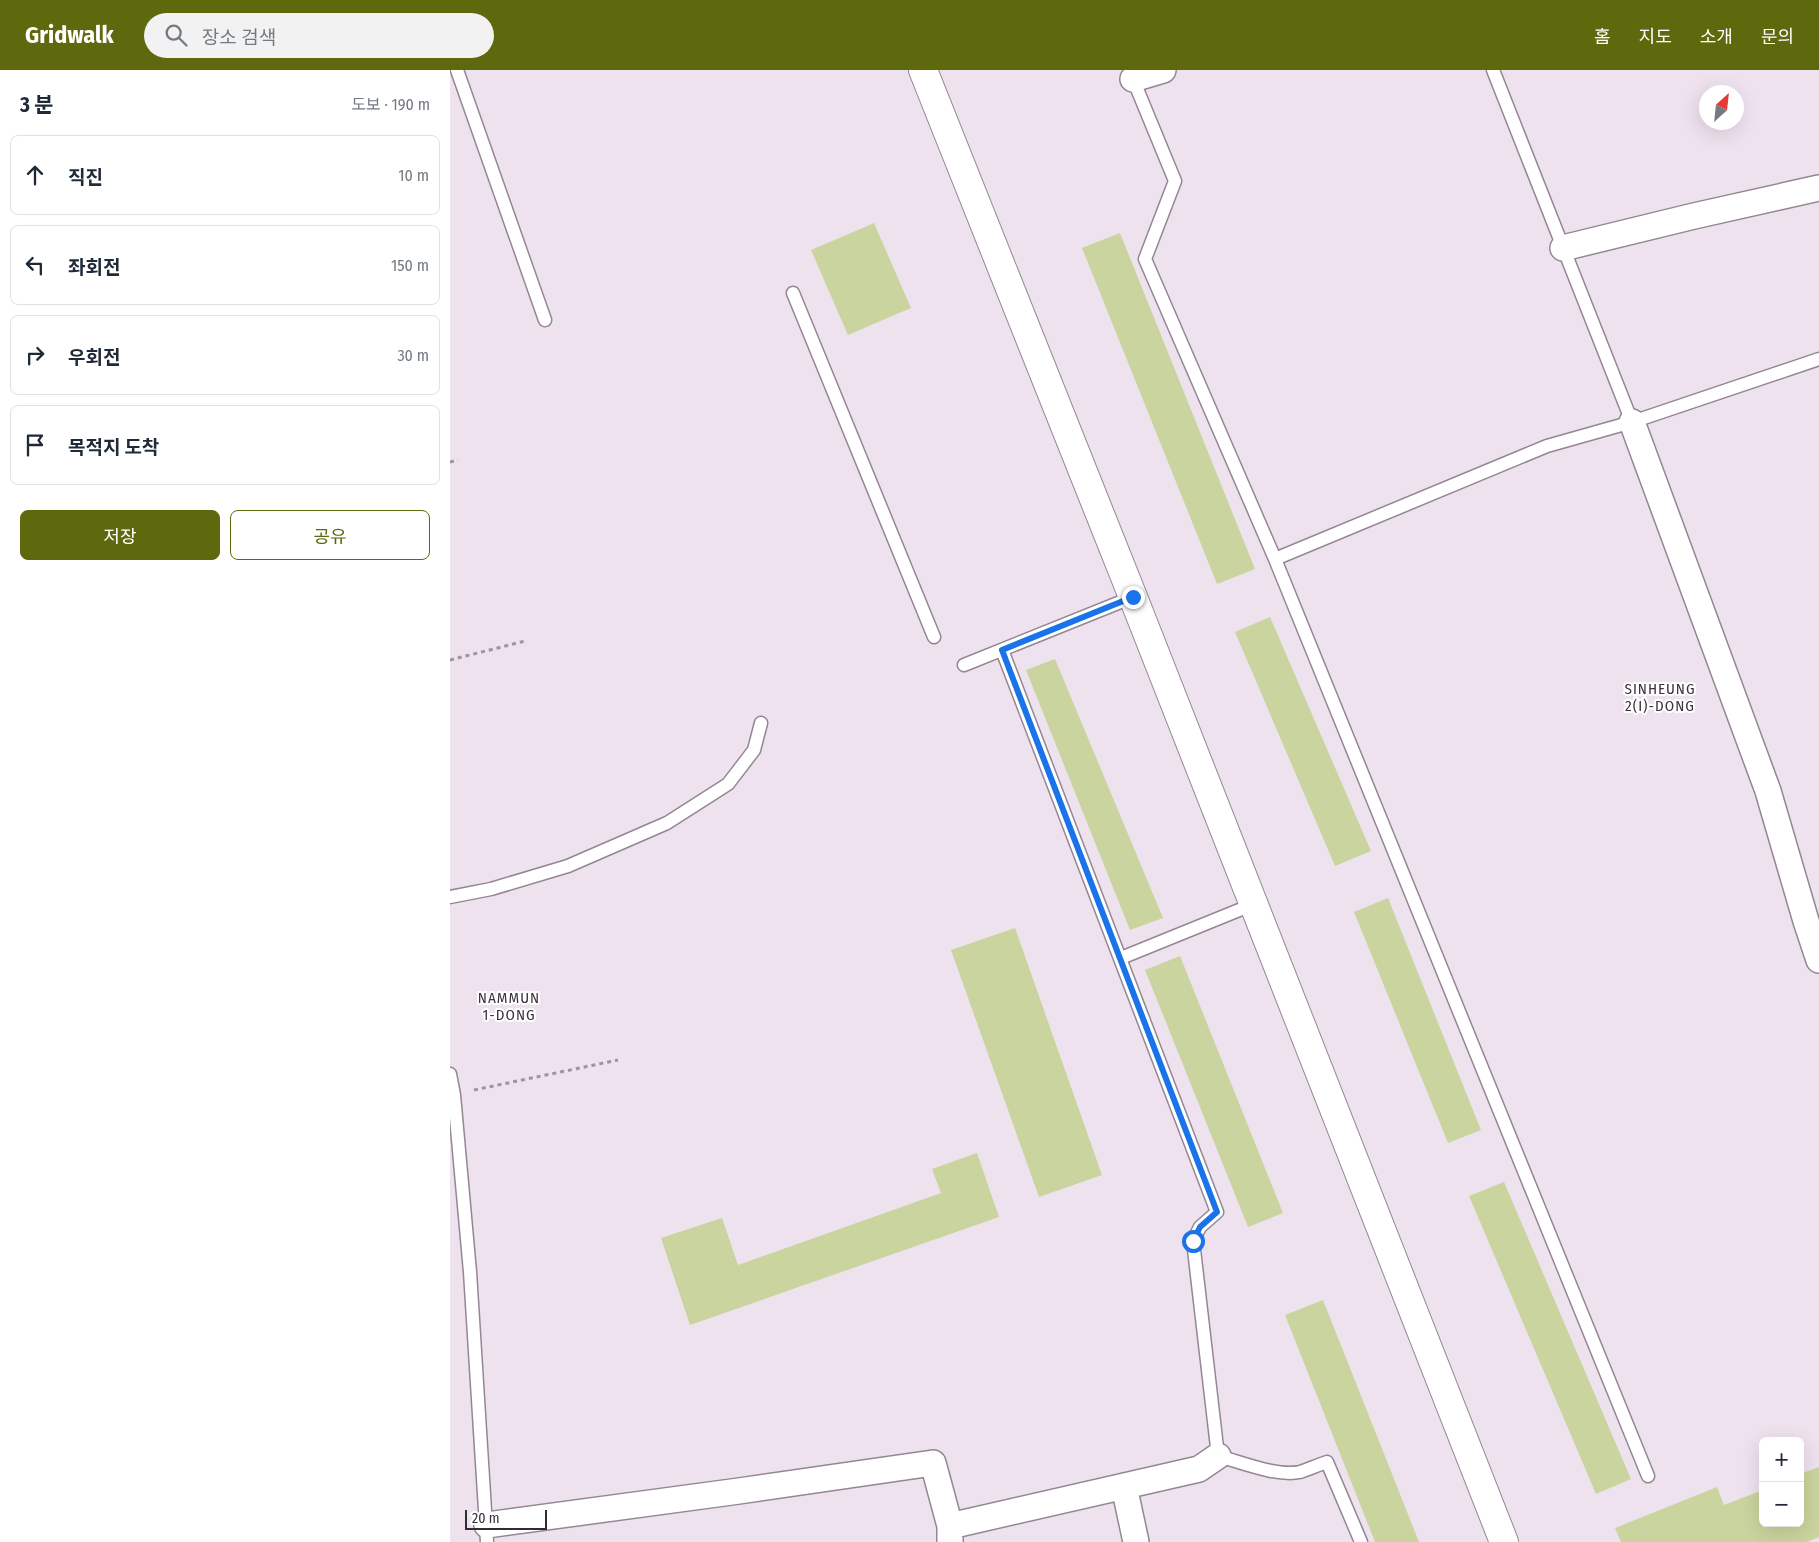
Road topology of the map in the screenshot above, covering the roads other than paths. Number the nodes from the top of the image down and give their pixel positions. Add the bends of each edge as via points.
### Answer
1 (457, 70) edge
2 (923, 70) edge
3 (1163, 70) edge
4 (1493, 70) edge
5 (1133, 80) joint
6 (1819, 188) edge
7 (1563, 248) junction
8 (793, 293) dead end
9 (545, 320) dead end
10 (1819, 359) edge
11 (1632, 422) junction
12 (1275, 559) junction
13 (1133, 597) junction
14 (934, 637) dead end
15 (1002, 650) junction
16 (964, 665) dead end
17 (761, 723) dead end
18 (450, 897) edge
19 (1254, 904) junction
20 (1121, 958) junction
21 (1819, 960) edge
22 (450, 1074) edge
23 (1218, 1456) junction
24 (1648, 1476) dead end
25 (1124, 1486) junction
26 (487, 1533) edge
27 (950, 1534) edge
28 (1136, 1542) edge
29 (1361, 1542) edge
30 (1504, 1542) edge

1 - 9 lane
2 - 13 main road
3 - 5 street
4 - 7 lane
5 - 12 lane via 1175,182 1145,260
6 - 7 street
7 - 11 lane
8 - 14 lane
10 - 11 lane
11 - 12 lane via 1547,446
11 - 21 street via 1768,791
12 - 24 lane
13 - 15 lane
13 - 19 main road
15 - 16 lane
15 - 20 lane
17 - 18 lane via 754,750 728,784 667,823 568,866 491,889
19 - 20 lane
19 - 30 main road
20 - 23 lane via 1217,1212 1200,1227 1193,1241
22 - 26 lane via 470,1272
23 - 25 street via 1199,1469
23 - 29 lane via 1288,1472 1299,1472 1327,1462
25 - 27 street
25 - 28 street
26 - 27 street via 933,1463

